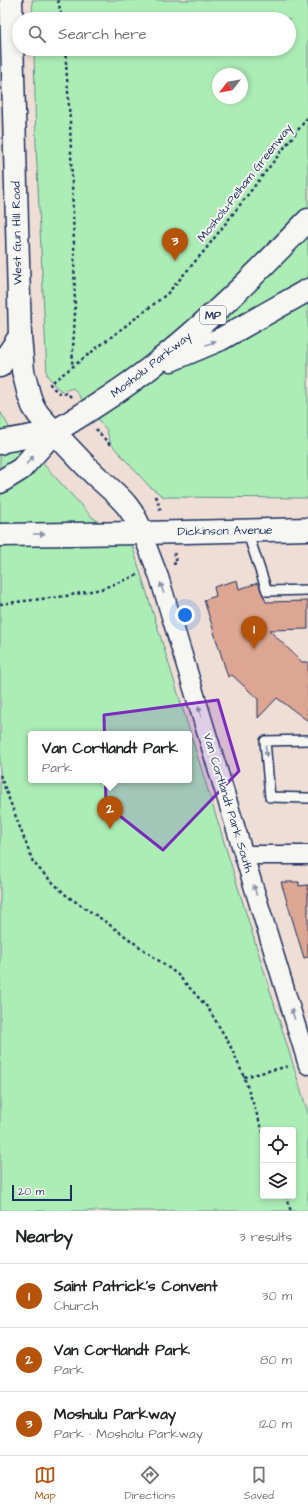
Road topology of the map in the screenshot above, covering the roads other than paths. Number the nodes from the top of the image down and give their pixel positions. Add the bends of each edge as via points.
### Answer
1 (11, 0) edge
2 (12, 37) edge
3 (12, 56) edge
4 (308, 220) edge
5 (308, 290) edge
6 (20, 336) junction
7 (0, 366) edge
8 (149, 369) junction
9 (54, 432) junction
10 (0, 443) edge
11 (0, 482) edge
12 (308, 529) edge
13 (247, 531) junction
14 (142, 533) junction
15 (0, 535) edge
16 (308, 590) edge
17 (308, 740) edge
18 (308, 798) edge
19 (244, 855) junction
20 (308, 855) edge
21 (308, 1063) edge

1 - 2 main road, West Gun Hill Road
3 - 6 main road, West Gun Hill Road
4 - 8 main road, Mosholu Parkway / MP via 201,325
8 -> 5 main road via 221,339
6 - 7 main road
6 - 9 main road, West Gun Hill Road via 22,371 29,395 38,414
8 - 9 main road, Mosholu Parkway / MP
9 - 10 main road, Mosholu Parkway / MP
11 -> 9 main road, Mosholu Parkway / MP via 22,470
9 - 14 main road, Van Cortlandt Park South via 126,503
12 - 13 main road, Dickinson Avenue
13 - 14 main road, Dickinson Avenue
13 - 16 lane via 267,591
15 -> 14 main road, Dickinson Avenue
19 -> 14 street, Van Cortlandt Park South via 159,577
17 -> 18 lane via 265,741 270,797
19 - 20 street
21 -> 19 street, Van Cortlandt Park South

